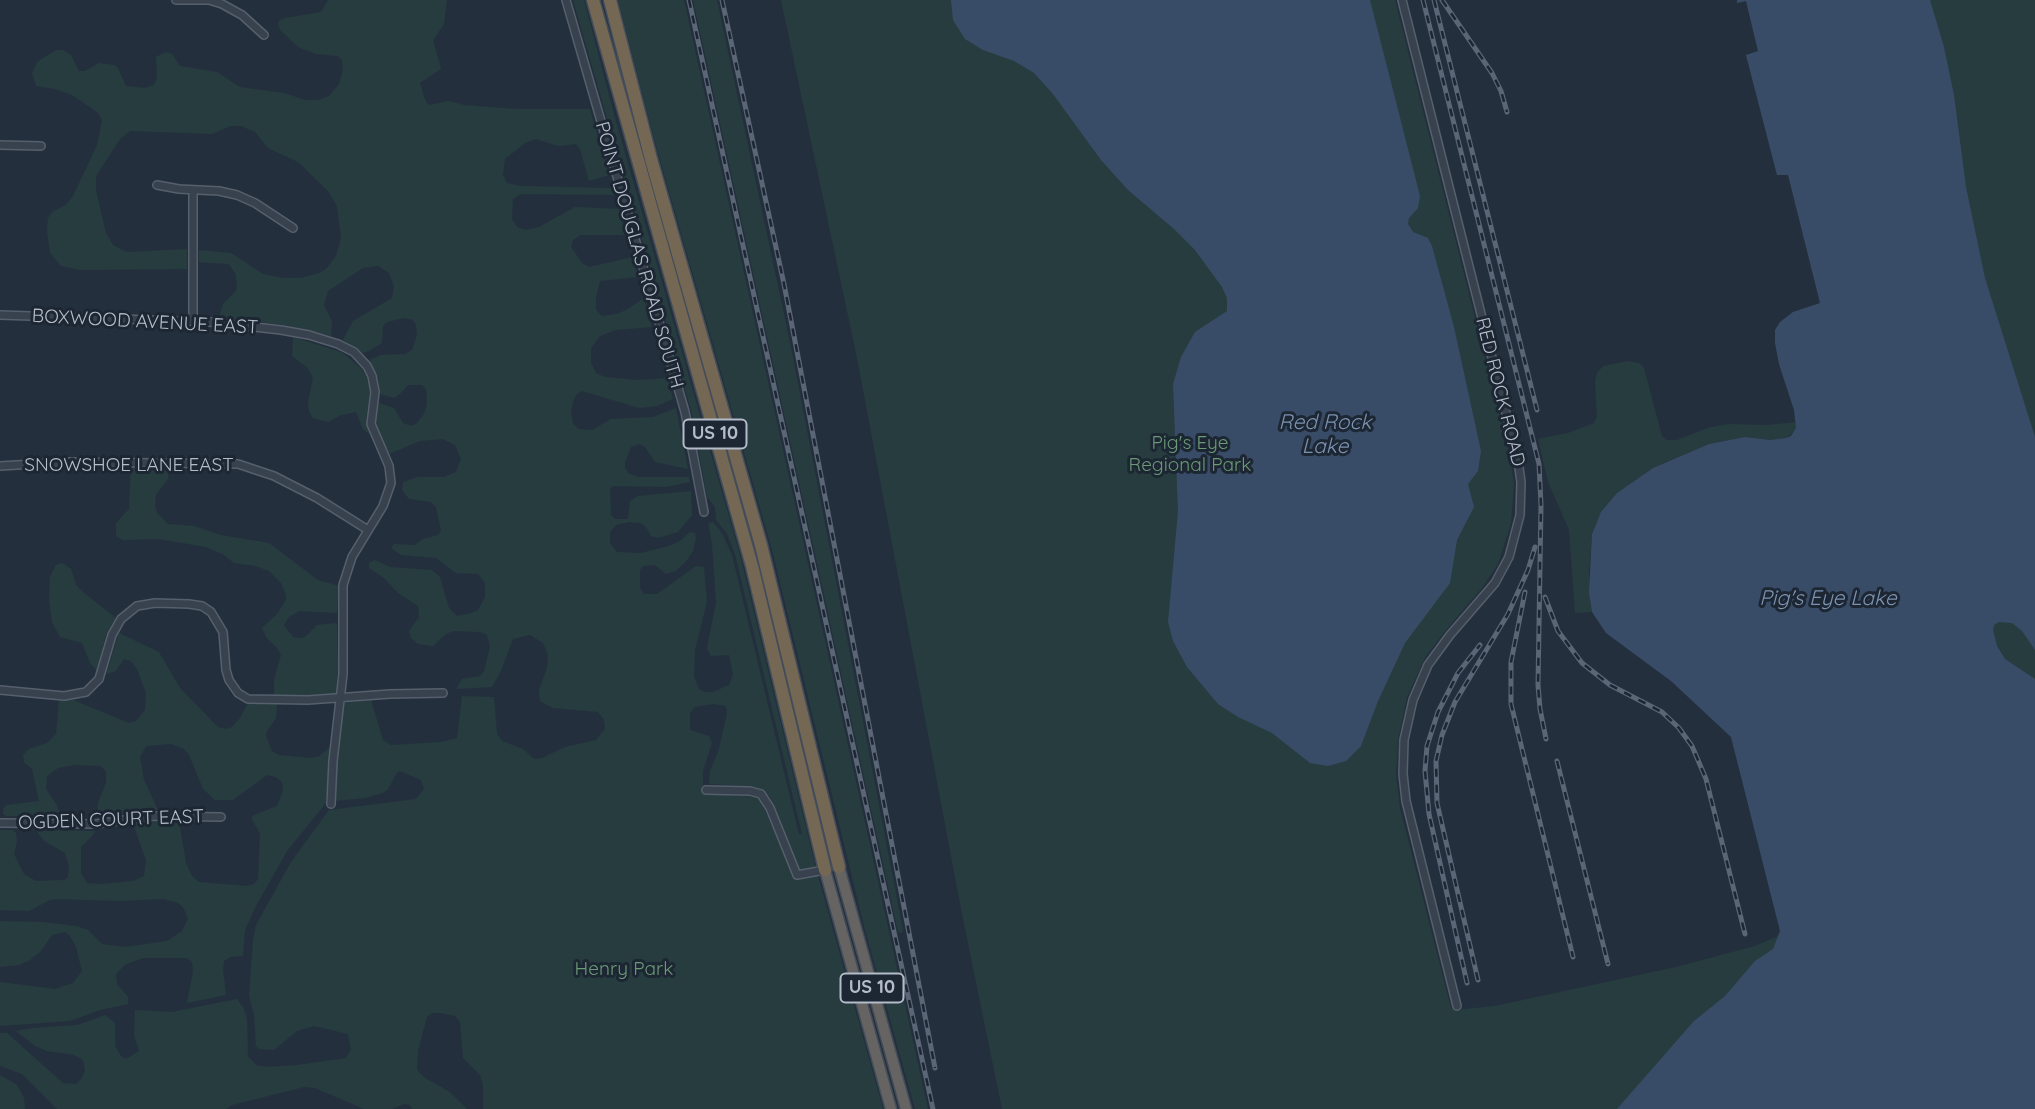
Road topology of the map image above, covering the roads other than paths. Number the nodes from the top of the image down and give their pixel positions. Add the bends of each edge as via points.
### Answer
1 (176, 0) edge
2 (566, 0) edge
3 (593, 0) edge
4 (610, 0) edge
5 (1402, 0) edge
6 (264, 35) dead end
7 (0, 145) edge
8 (41, 146) dead end
9 (157, 185) dead end
10 (193, 190) junction
11 (293, 228) dead end
12 (0, 315) edge
13 (193, 321) junction
14 (0, 466) edge
15 (704, 512) dead end
16 (368, 530) junction
17 (0, 690) edge
18 (443, 693) dead end
19 (340, 699) junction
20 (706, 790) dead end
21 (331, 804) dead end
22 (221, 817) dead end
23 (0, 823) edge
24 (839, 867) joint
25 (825, 870) junction
26 (1457, 1006) dead end
27 (891, 1109) edge
28 (906, 1109) edge

1 - 6 street via 222,4
2 - 15 street, POINT DOUGLAS ROAD SOUTH via 685,412
3 - 25 highway, US 10 via 751,566
4 - 24 highway, US 10 via 758,534
5 - 26 street, RED ROCK ROAD via 1521,482 1520,515 1509,557 1495,583 1428,665 1413,700 1404,740 1406,801
7 - 8 street
9 - 10 street
10 - 11 street via 245,198
10 - 13 street
12 - 13 street, BOXWOOD AVENUE EAST
13 - 16 street, BOXWOOD AVENUE EAST via 281,330 330,341 361,358 374,386 371,421 391,483
14 - 16 street, SNOWSHOE LANE EAST via 238,464 275,476
16 - 19 street, BOXWOOD AVENUE EAST via 352,557 343,586
17 - 19 street via 82,694 99,678 111,635 129,611 146,604 184,603 205,608 216,619 223,636 227,674 244,698
18 - 19 street
19 - 21 street, BOXWOOD AVENUE EAST
20 - 25 street via 762,795 797,875
22 - 23 street, OGDEN COURT EAST via 152,816 96,824
24 - 28 highway, US 10
25 - 27 highway, US 10

